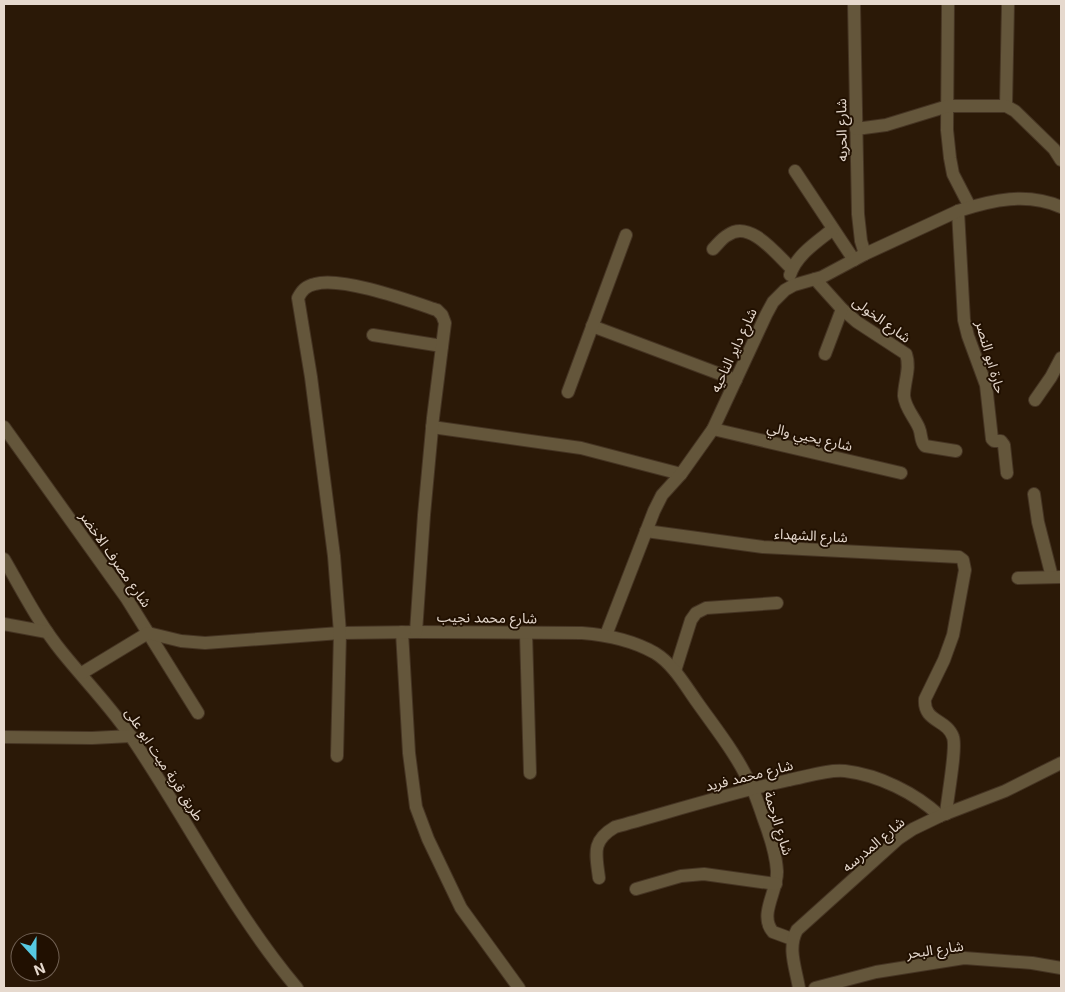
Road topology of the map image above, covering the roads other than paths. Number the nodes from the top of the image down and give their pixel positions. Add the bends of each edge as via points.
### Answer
1 (854, 4) edge
2 (948, 4) edge
3 (1008, 4) edge
4 (948, 106) junction
5 (1006, 106) junction
6 (856, 129) junction
7 (1061, 160) edge
8 (795, 171) dead end
9 (1061, 207) edge
10 (964, 209) junction
11 (833, 229) junction
12 (626, 234) dead end
13 (714, 249) dead end
14 (859, 257) junction
15 (792, 269) junction
16 (814, 279) junction
17 (785, 290) junction
18 (842, 309) junction
19 (592, 326) junction
20 (373, 335) dead end
21 (442, 346) junction
22 (825, 354) dead end
23 (1061, 358) edge
24 (736, 380) junction
25 (568, 392) dead end
26 (1035, 400) dead end
27 (4, 427) edge
28 (432, 427) junction
29 (713, 429) junction
30 (956, 451) dead end
31 (900, 473) dead end
32 (1007, 473) dead end
33 (681, 474) junction
34 (1034, 494) dead end
35 (646, 531) junction
36 (4, 559) edge
37 (1057, 577) edge
38 (1018, 578) dead end
39 (777, 603) dead end
40 (4, 624) edge
41 (47, 632) junction
42 (402, 632) junction
43 (416, 632) junction
44 (148, 633) junction
45 (340, 633) junction
46 (526, 633) junction
47 (606, 635) junction
48 (675, 672) junction
49 (82, 673) junction
50 (198, 713) dead end
51 (131, 736) junction
52 (4, 737) edge
53 (337, 756) dead end
54 (1061, 763) edge
55 (530, 773) dead end
56 (752, 788) junction
57 (943, 815) junction
58 (599, 878) dead end
59 (776, 884) junction
60 (636, 889) dead end
61 (792, 939) junction
62 (1061, 968) edge
63 (297, 988) edge
64 (519, 988) edge
65 (799, 988) edge
66 (815, 988) edge

1 - 6 street, شارع الحريه
2 - 4 street, حارة ابو النصر
3 - 5 street
4 - 5 street
4 - 6 street via 886,125
4 - 10 street, حارة ابو النصر via 947,130 953,174
5 - 7 street via 1054,149
6 - 14 street, شارع الحريه
8 - 11 street
9 - 10 street, شارع داير الناحيه via 1020,197
10 - 14 street, شارع داير الناحيه
10 - 32 street, حارة ابو النصر via 964,320 986,385 992,439 1004,445
11 - 14 street
11 - 15 street
12 - 19 street
13 - 15 street via 734,231 752,232
14 - 16 street, شارع داير الناحيه
15 - 17 street
16 - 17 street, شارع داير الناحيه
16 - 18 street, شارع الخولى
17 - 24 street, شارع داير الناحيه via 773,302
18 - 22 street
18 - 30 street, شارع الخولى via 906,354 904,397 923,444
19 - 24 street
19 - 25 street
20 - 21 street
21 - 28 street
21 - 45 street via 445,323 437,310 360,287 317,283 302,291 298,298 334,556
23 - 26 street
24 - 29 street, شارع داير الناحيه
27 - 44 street, شارع مصرف الاخضر
28 - 33 street via 581,448
28 - 43 street
29 - 31 street, شارع يحيي والي
29 - 33 street, شارع داير الناحيه
33 - 35 street, شارع داير الناحيه via 662,495
34 - 37 street via 1038,522
35 - 47 street, شارع داير الناحيه
35 - 57 street, شارع الشهداء via 763,548 959,557 963,560 965,570 953,635 925,699 926,711 949,730 954,742
36 - 41 street, طريق قرية ميت ابو على
37 - 38 street
39 - 48 street via 706,608 696,613
40 - 41 street
41 - 49 street, طريق قرية ميت ابو على
42 - 43 street, شارع محمد نجيب
42 - 45 street, شارع محمد نجيب
42 - 64 street via 409,753 416,807 461,908
43 - 46 street, شارع محمد نجيب
44 - 45 street, شارع محمد نجيب via 205,643
44 - 49 street
44 - 50 street, شارع مصرف الاخضر
45 - 53 street
46 - 47 street, شارع محمد نجيب
46 - 55 street
47 - 48 street, شارع محمد نجيب via 656,654
48 - 56 street, شارع محمد نجيب via 729,747
49 - 51 street, طريق قرية ميت ابو على
51 - 52 street
51 - 63 street, طريق قرية ميت ابو على via 250,927
54 - 57 street, شارع المدرسه via 1005,791
56 - 57 street, شارع محمد فريد via 843,770 873,776 925,802
56 - 58 street, شارع محمد فريد via 604,833 596,853
56 - 59 street, شارع الرحمة via 772,842
57 - 61 street, شارع المدرسه via 898,839 797,930
59 - 60 street via 704,874 682,876
59 - 61 street, شارع الرحمة via 767,921 773,932
61 - 65 street
62 - 66 street, شارع البحر via 964,958 876,972

